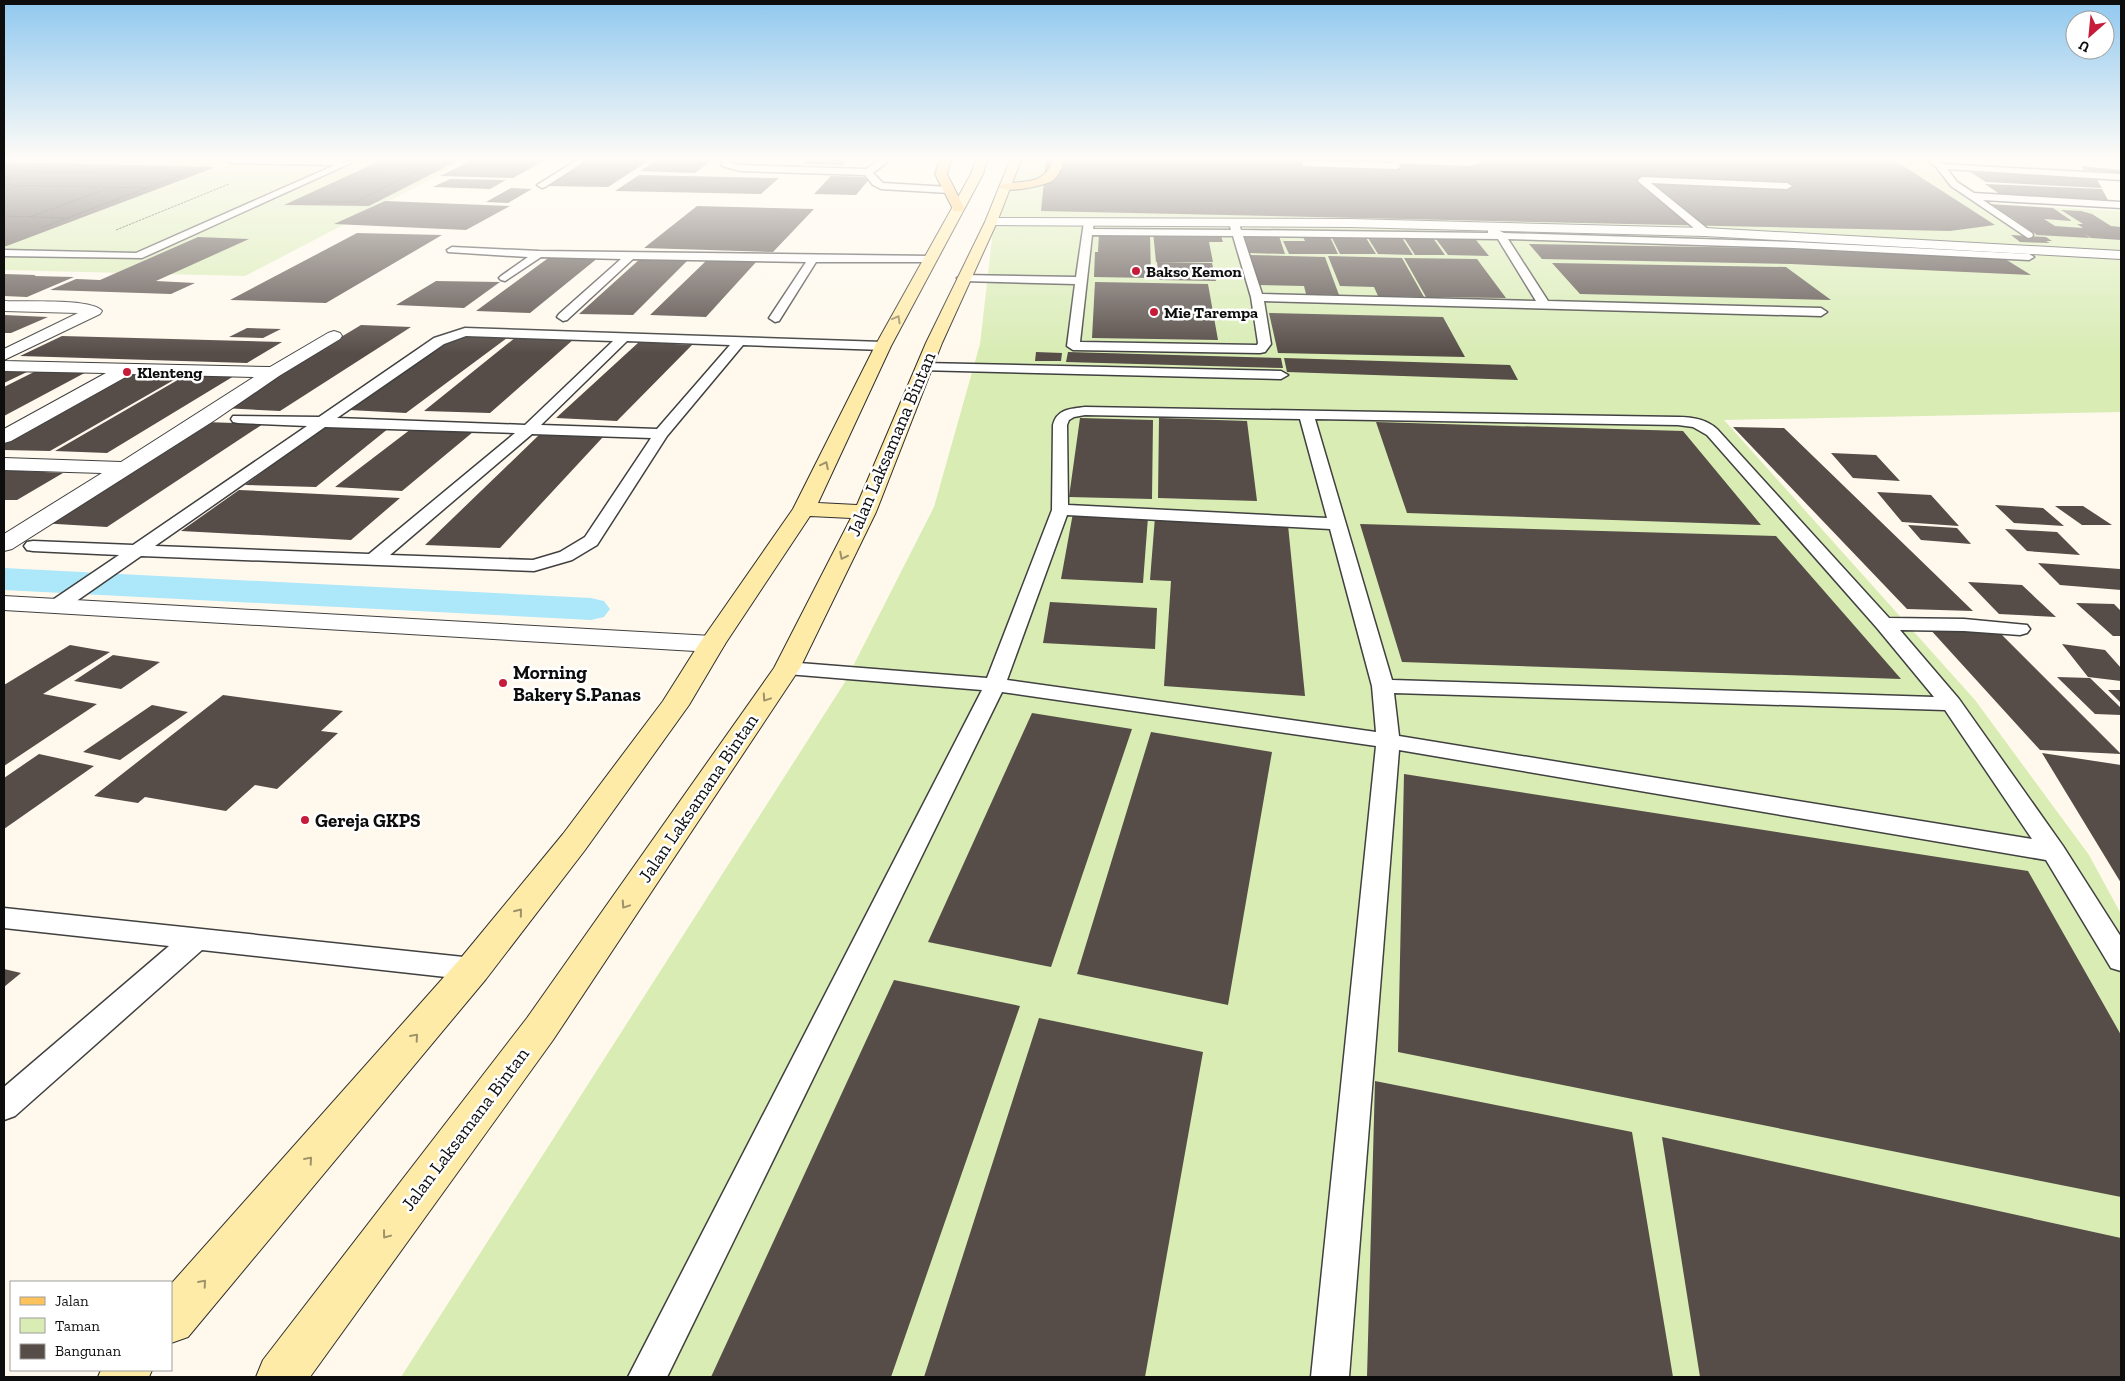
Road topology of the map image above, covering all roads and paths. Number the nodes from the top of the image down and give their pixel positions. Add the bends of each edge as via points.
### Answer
1 (131, 224) edge
2 (209, 224) edge
3 (949, 224) edge
4 (989, 224) edge
5 (1038, 224) edge
6 (1696, 224) edge
7 (2012, 224) edge
8 (1088, 227) junction
9 (1236, 227) junction
10 (1485, 227) junction
11 (1648, 230) junction
12 (1705, 232) junction
13 (1500, 235) junction
14 (2028, 235) dead end
15 (1665, 239) junction
16 (2016, 249) junction
17 (452, 250) dead end
18 (4, 253) edge
19 (59, 254) junction
20 (539, 254) junction
21 (2121, 255) edge
22 (630, 256) junction
23 (931, 259) junction
24 (813, 260) junction
25 (505, 278) dead end
26 (963, 278) junction
27 (1081, 281) junction
28 (1257, 297) junction
29 (1545, 305) junction
30 (4, 306) edge
31 (1821, 312) dead end
32 (563, 317) dead end
33 (775, 318) dead end
34 (334, 336) dead end
35 (623, 338) junction
36 (739, 342) junction
37 (883, 346) junction
38 (4, 355) edge
39 (4, 366) edge
40 (924, 368) junction
41 (126, 370) junction
42 (273, 372) junction
43 (1281, 375) dead end
44 (1306, 414) junction
45 (238, 419) dead end
46 (320, 422) junction
47 (530, 428) junction
48 (661, 434) junction
49 (4, 437) edge
50 (4, 464) edge
51 (125, 468) junction
52 (804, 509) junction
53 (1060, 510) junction
54 (865, 512) junction
55 (1337, 524) junction
56 (4, 544) edge
57 (33, 546) dead end
58 (138, 551) junction
59 (375, 558) junction
60 (65, 600) junction
61 (4, 603) edge
62 (1884, 624) junction
63 (2020, 629) dead end
64 (712, 644) junction
65 (786, 668) junction
66 (995, 685) junction
67 (1383, 686) junction
68 (1951, 704) junction
69 (1388, 741) junction
70 (2054, 852) junction
71 (4, 918) edge
72 (195, 940) junction
73 (2121, 960) edge
74 (473, 969) junction
75 (4, 1106) edge
76 (172, 1319) edge
77 (280, 1377) edge
78 (647, 1377) edge
79 (1330, 1377) edge

1 - 19 path
2 - 19 lane via 138,256
3 - 23 main road
4 - 26 main road, Jalan Laksamana Bintan
5 - 8 street
6 - 12 lane
7 - 14 lane
8 - 9 street
8 - 27 lane
9 - 10 street
9 - 13 lane
9 - 28 lane
10 - 11 street
10 - 13 lane
11 - 12 street
11 - 15 lane
12 - 16 street
13 - 15 lane
13 - 29 lane
15 - 16 lane via 2029,257
16 - 21 street
17 - 20 lane
18 - 19 lane
20 - 22 lane
20 - 25 lane
22 - 24 lane
22 - 32 lane
23 - 24 lane
37 -> 23 main road
24 - 33 lane
26 - 27 lane
26 - 40 main road, Jalan Laksamana Bintan
27 - 28 lane via 1073,346 1260,349 1264,344
28 - 29 lane
29 - 31 lane
30 - 38 street via 94,311
34 - 42 street
35 - 36 lane
35 - 46 lane via 464,332 451,335
35 - 47 lane
36 - 37 lane
36 - 48 lane
52 -> 37 main road
39 - 41 street
40 - 43 lane
40 - 54 main road, Jalan Laksamana Bintan
41 - 42 street
41 - 49 street
42 - 51 street
44 - 53 lane via 1085,412 1066,415 1060,425
44 - 55 lane
44 - 62 lane via 1696,422 1712,432
45 - 46 lane
46 - 47 lane
46 - 58 lane
47 - 48 lane
47 - 59 lane
48 - 59 lane via 591,541 566,556 534,566
50 - 51 street
51 - 56 street
52 - 54 main road
52 - 64 main road
53 - 55 lane
53 - 66 lane
54 -> 65 main road, Jalan Laksamana Bintan
55 - 67 lane
57 - 58 lane
58 - 59 lane
58 - 60 lane
60 - 61 street
60 - 64 street
62 - 63 lane
62 - 68 lane
74 -> 64 main road via 608,796 675,704
65 - 66 lane
65 -> 77 main road, Jalan Laksamana Bintan via 540,1029
66 - 69 lane
66 - 78 lane
67 - 68 lane
67 - 69 lane
68 - 70 lane
69 - 70 lane
69 - 79 lane
70 - 73 lane
71 - 72 lane
72 - 74 lane
72 - 75 lane
76 -> 74 main road

